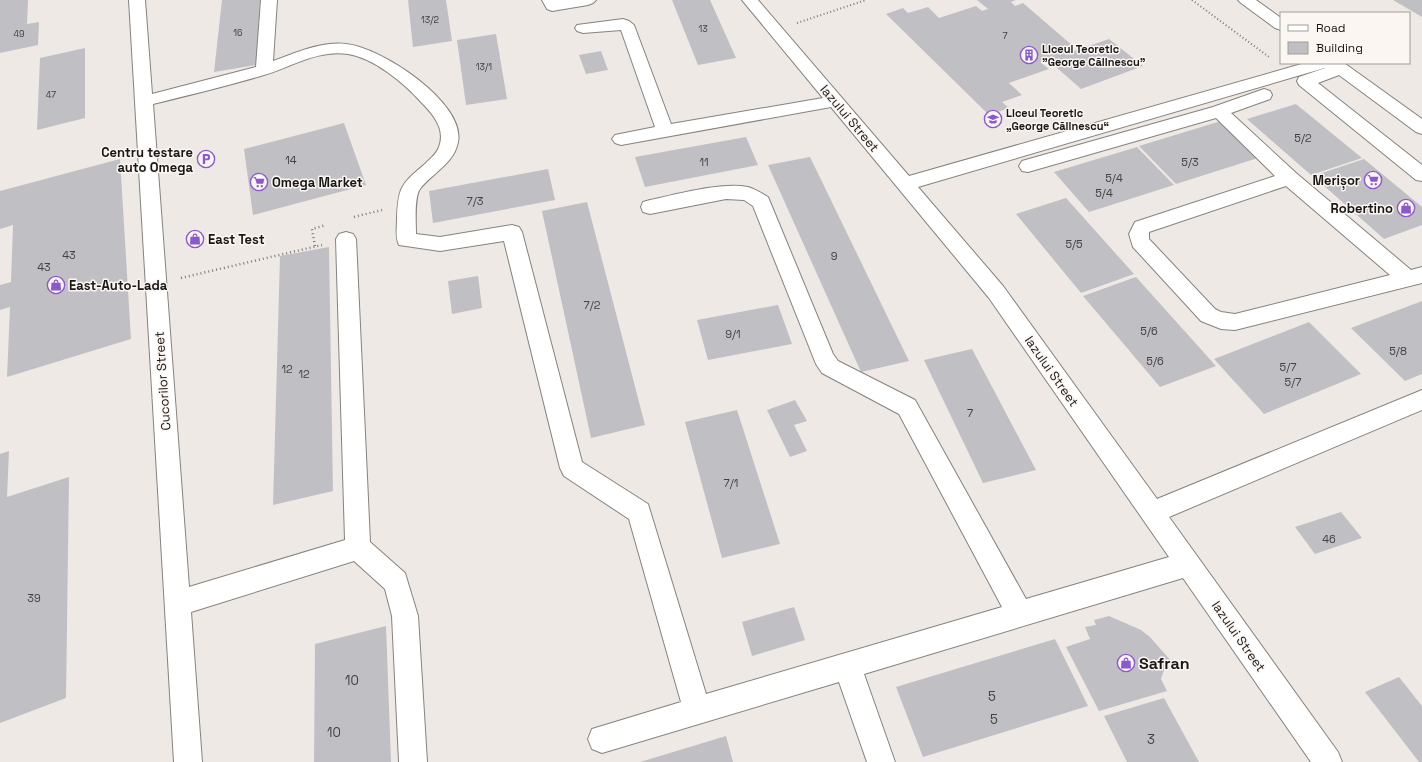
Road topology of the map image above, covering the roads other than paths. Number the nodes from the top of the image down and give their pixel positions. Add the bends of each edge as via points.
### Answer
1 (137, 0) edge
2 (269, 0) edge
3 (550, 0) edge
4 (588, 0) edge
5 (750, 0) edge
6 (1246, 0) edge
7 (1280, 24) edge
8 (583, 28) dead end
9 (1320, 64) edge
10 (1338, 66) edge
11 (264, 70) junction
12 (1305, 81) junction
13 (144, 101) junction
14 (835, 101) junction
15 (1218, 111) junction
16 (1422, 128) edge
17 (665, 131) junction
18 (621, 139) dead end
19 (1028, 166) dead end
20 (1422, 175) edge
21 (1289, 178) junction
22 (906, 184) junction
23 (650, 207) dead end
24 (346, 238) road end
25 (1415, 277) edge
26 (1422, 400) edge
27 (1152, 512) junction
28 (358, 548) junction
29 (1188, 564) junction
30 (178, 602) junction
31 (1020, 614) junction
32 (847, 666) junction
33 (697, 710) junction
34 (602, 739) dead end
35 (188, 762) edge
36 (413, 762) edge
37 (881, 762) edge
38 (1328, 762) edge

1 - 13 street, Cucorilor Street
2 - 11 street
3 - 4 street via 552,6
5 - 14 street, Iazului Street
6 - 7 street
8 - 17 street via 623,24 628,28
9 - 22 street
10 - 12 street
10 - 16 street
11 - 13 street
11 - 33 street via 325,50 348,49 402,75 438,109 446,121 450,136 449,148 411,187 407,208 406,240 440,244 512,232 572,468 639,512
12 - 15 street
12 - 20 street
13 - 30 street, Cucorilor Street
14 - 17 street
14 - 22 street, Iazului Street
15 - 19 street
15 - 21 street
17 - 18 street
21 - 25 street
21 - 25 street via 1142,227 1138,231 1140,242 1208,315 1225,322 1235,322
22 - 27 street, Iazului Street via 996,292
23 - 31 street via 726,192 748,194 761,202 824,358 830,367 906,407
24 - 28 street
26 - 27 street
27 - 29 street, Iazului Street
28 - 30 street
28 - 36 street via 396,582 405,616
29 - 31 street
29 - 38 street, Iazului Street
30 - 35 street, Cucorilor Street
31 - 32 street
32 - 33 street
32 - 37 street
33 - 34 street

